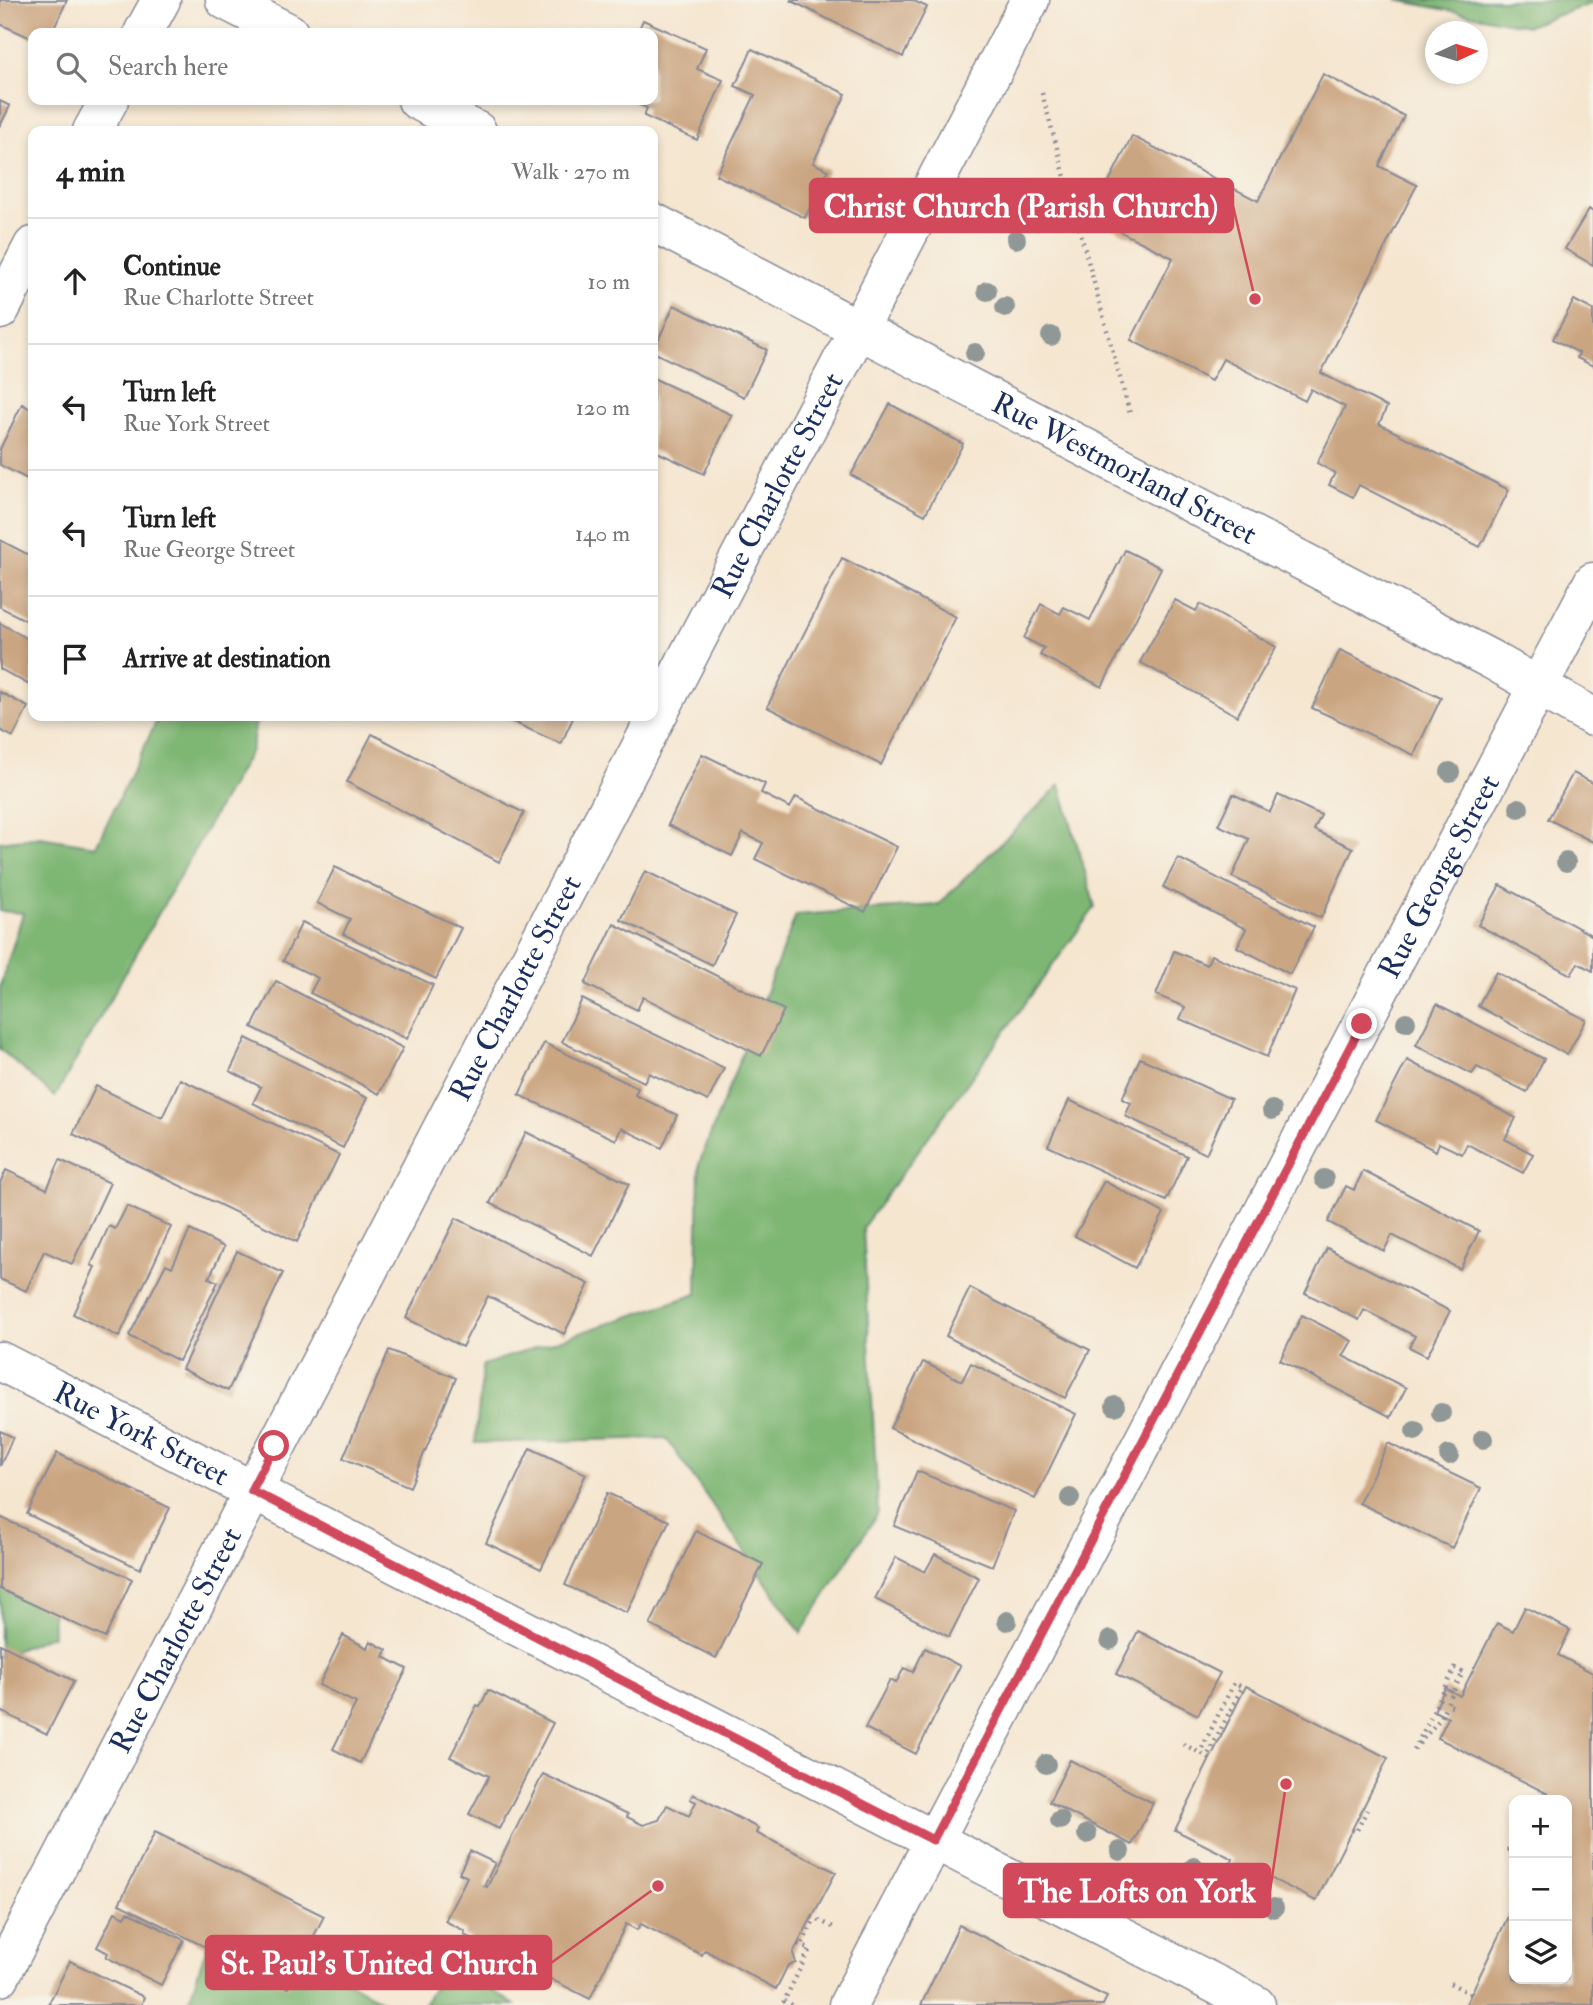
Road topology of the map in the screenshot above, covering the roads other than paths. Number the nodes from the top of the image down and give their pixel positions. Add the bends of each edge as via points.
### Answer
1 (161, 0) edge
2 (225, 0) edge
3 (1030, 0) edge
4 (146, 28) edge
5 (279, 28) edge
6 (105, 105) edge
7 (427, 105) edge
8 (95, 126) edge
9 (467, 126) edge
10 (658, 225) edge
11 (28, 256) edge
12 (0, 310) edge
13 (860, 330) junction
14 (1593, 582) edge
15 (1538, 687) junction
16 (658, 715) edge
17 (1593, 717) edge
18 (655, 721) edge
19 (0, 1361) edge
20 (251, 1490) junction
21 (933, 1840) junction
22 (0, 1977) edge
23 (848, 2005) edge
24 (1256, 2005) edge

1 - 4 street
2 - 5 street
3 - 13 street, Rue Charlotte Street
6 - 8 street
7 - 9 street
10 - 13 street, Rue Westmorland Street
11 - 12 street
13 - 15 street, Rue Westmorland Street
13 - 16 street, Rue Charlotte Street
14 - 15 street, Rue George Street
15 - 17 street, Rue Westmorland Street
15 - 21 street, Rue George Street
18 - 20 street, Rue Charlotte Street
19 - 20 street, Rue York Street
20 - 21 street, Rue York Street
20 - 22 street, Rue Charlotte Street
21 - 23 street, Rue George Street
21 - 24 street, Rue York Street

